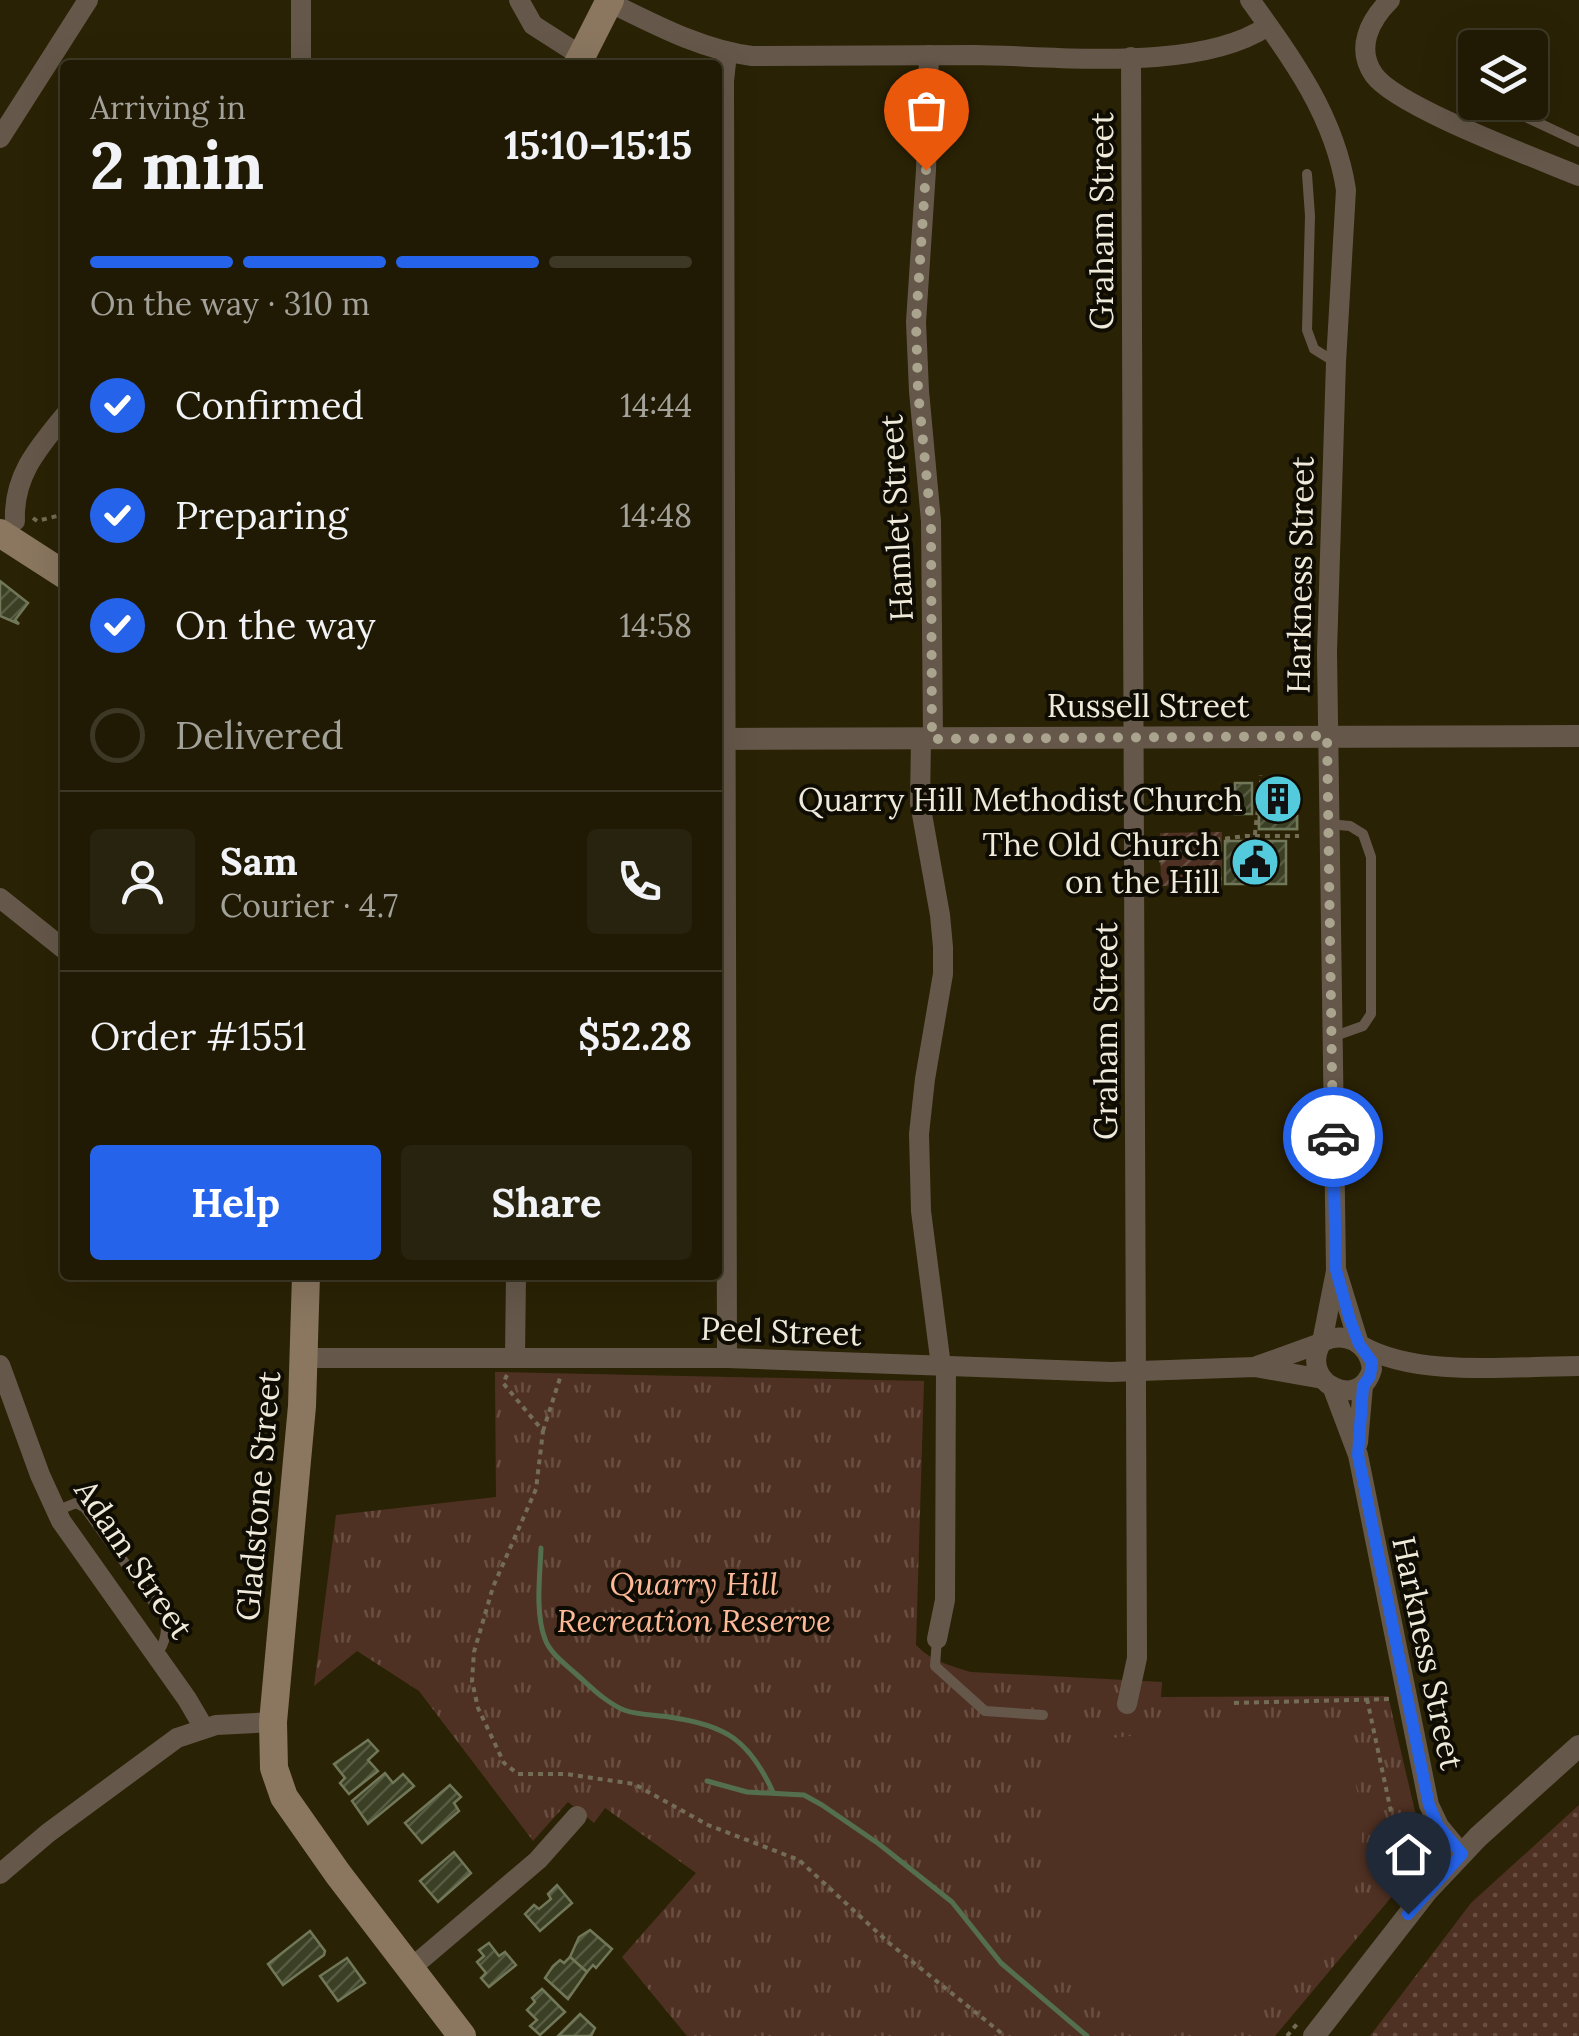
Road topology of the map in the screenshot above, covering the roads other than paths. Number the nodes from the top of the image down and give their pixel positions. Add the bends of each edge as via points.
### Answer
1 (88, 0) edge
2 (301, 0) edge
3 (519, 0) edge
4 (1250, 0) edge
5 (1390, 0) edge
6 (610, 1) edge
7 (1268, 26) junction
8 (727, 53) junction
9 (929, 55) junction
10 (1130, 57) junction
11 (301, 60) edge
12 (577, 60) edge
13 (581, 60) edge
14 (1532, 120) edge
15 (0, 138) edge
16 (1579, 142) edge
17 (1307, 174) dead end
18 (1579, 176) edge
19 (1336, 362) junction
20 (60, 421) edge
21 (12, 520) edge
22 (722, 520) edge
23 (60, 551) edge
24 (60, 570) edge
25 (1327, 736) junction
26 (1579, 736) edge
27 (1134, 738) junction
28 (926, 739) junction
29 (722, 740) edge
30 (1328, 824) junction
31 (722, 843) edge
32 (0, 898) edge
33 (60, 946) edge
34 (1332, 1038) junction
35 (1336, 1270) junction
36 (306, 1280) edge
37 (516, 1280) edge
38 (1321, 1342) junction
39 (1360, 1345) junction
40 (515, 1357) junction
41 (305, 1358) junction
42 (727, 1358) junction
43 (0, 1366) edge
44 (943, 1366) junction
45 (1419, 1366) junction
46 (1579, 1366) edge
47 (1255, 1367) junction
48 (1134, 1372) junction
49 (1328, 1382) junction
50 (1363, 1386) junction
51 (1358, 1455) junction
52 (56, 1512) junction
53 (937, 1639) joint
54 (156, 1655) junction
55 (1127, 1704) dead end
56 (1043, 1715) dead end
57 (272, 1722) junction
58 (204, 1728) junction
59 (1579, 1746) edge
60 (577, 1816) dead end
61 (1462, 1854) junction
62 (0, 1874) edge
63 (410, 1969) junction
64 (462, 2036) edge
65 (1314, 2036) edge

1 - 15 street
2 - 11 street
3 - 12 street via 533,25
4 - 7 street, Harkness Street
5 - 18 street via 1371,22 1364,47 1374,76 1392,92
6 - 8 street
6 - 13 main road
7 - 10 street via 1215,50
7 - 19 street, Harkness Street via 1334,138 1346,190
8 - 9 street
8 - 22 street
9 - 10 street
9 - 28 street, Hamlet Street via 916,322 931,521
10 - 27 street, Graham Street
14 - 16 lane
17 - 19 lane via 1307,330 1314,349
19 - 25 street, Harkness Street
20 - 21 street via 26,463
21 - 23 main road
21 - 24 main road
25 - 26 street, Russell Street
25 - 27 street, Russell Street
25 - 30 street, Harkness Street
27 - 28 street, Russell Street
27 - 48 street, Graham Street
28 - 29 street, Russell Street
28 - 44 street, Hamlet Street via 920,804 944,974 919,1134 921,1210
30 - 34 street, Harkness Street
30 - 34 lane via 1364,834 1371,856 1371,1014 1363,1026
31 - 42 street
32 - 33 street
34 - 35 street, Harkness Street
35 - 38 street, Harkness Street
35 - 39 street, Harkness Street
36 - 41 main road, Gladstone Street
37 - 40 street
38 - 39 street via 1339,1336
38 - 47 street, Peel Street
38 - 49 street via 1314,1359
39 - 45 street
39 - 50 street via 1372,1369
40 - 41 street, Peel Street
40 - 42 street, Peel Street
41 - 57 main road, Gladstone Street
42 - 44 street, Peel Street
43 - 52 street, Adam Street
44 - 48 street, Peel Street
44 - 53 street, Hamlet Street via 944,1612
45 - 46 street
45 - 50 street
47 - 48 street, Peel Street
47 - 49 street, Peel Street
48 - 55 street, Graham Street via 1137,1658
49 - 50 street via 1347,1391
49 - 51 street, Harkness Street
50 - 51 street, Harkness Street
51 - 61 street, Harkness Street via 1434,1818
52 - 54 street, Adam Street
52 - 54 lane via 76,1503 86,1508 162,1614 164,1645
53 - 56 lane via 935,1666 985,1710
54 - 58 street, Adam Street
57 - 58 street
57 - 63 main road via 274,1768 284,1797
58 - 62 street via 165,1745
59 - 61 street
60 - 63 street via 538,1860
61 - 65 street
63 - 64 main road

